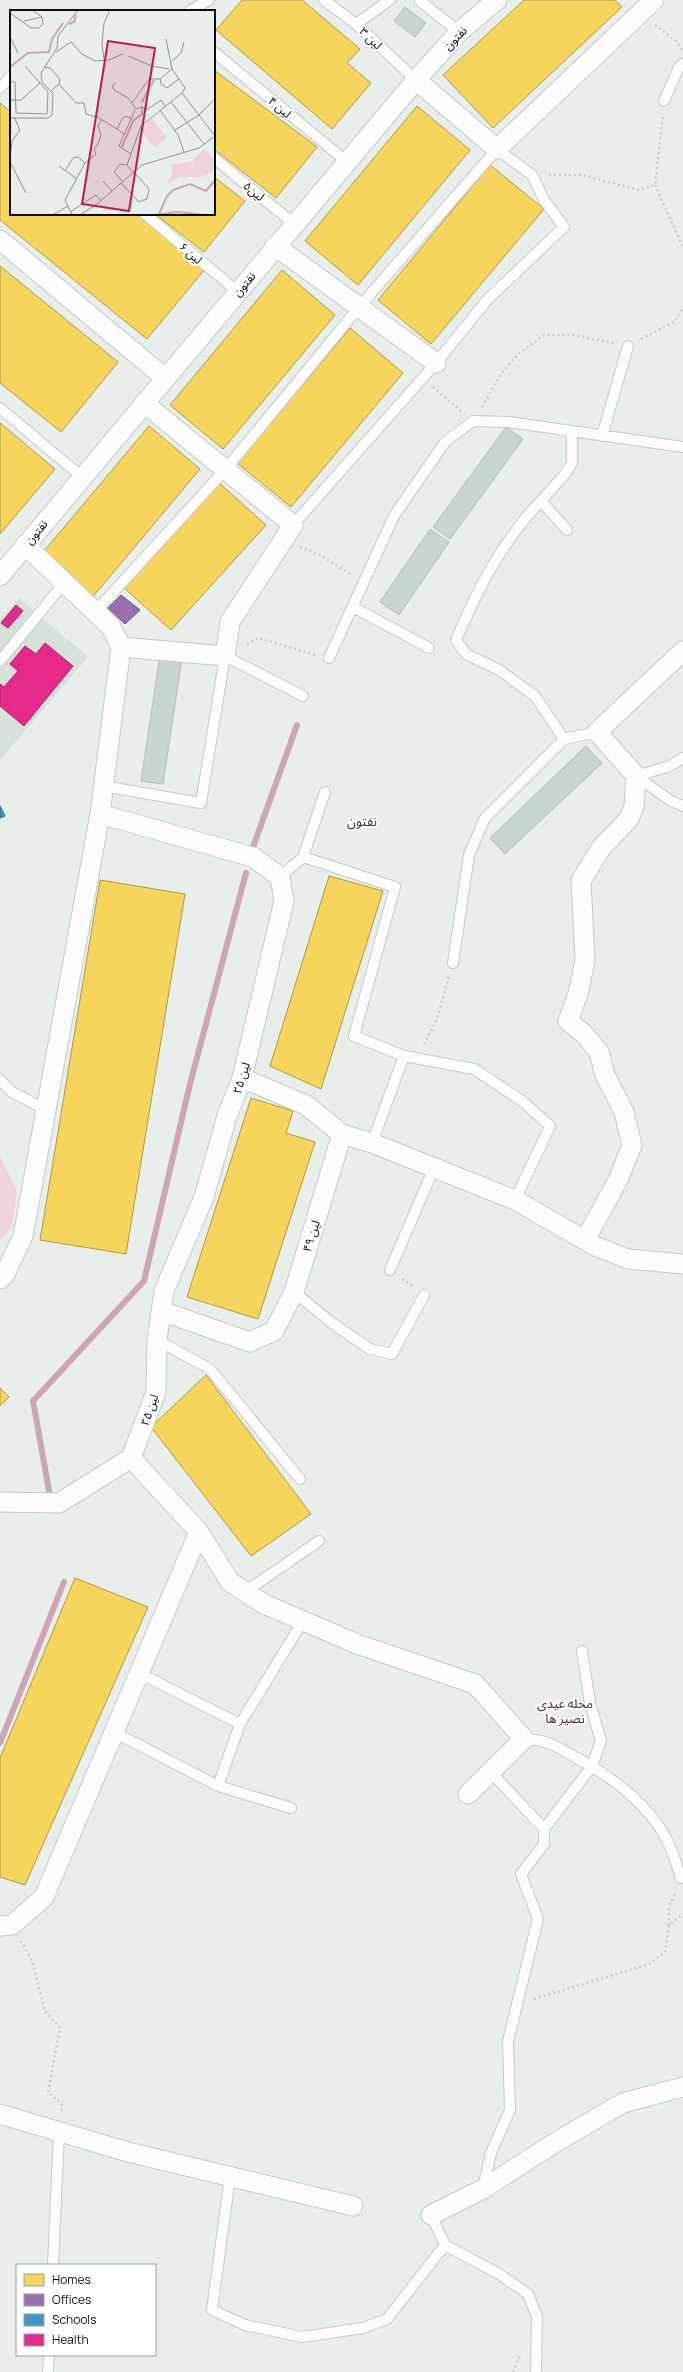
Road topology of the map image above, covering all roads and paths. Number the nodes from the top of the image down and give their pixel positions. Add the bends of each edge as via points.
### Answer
1 (209, 0) edge
2 (324, 0) edge
3 (390, 0) edge
4 (419, 0) edge
5 (497, 0) edge
6 (644, 3) edge
7 (192, 10) edge
8 (356, 24) junction
9 (459, 32) junction
10 (683, 52) edge
11 (215, 53) edge
12 (683, 64) edge
13 (10, 77) edge
14 (416, 80) junction
15 (0, 88) edge
16 (664, 101) joint
17 (497, 149) junction
18 (215, 159) edge
19 (346, 161) junction
20 (532, 175) junction
21 (655, 185) junction
22 (146, 215) edge
23 (294, 224) junction
24 (0, 240) edge
25 (276, 246) junction
26 (683, 247) edge
27 (237, 292) junction
28 (360, 306) junction
29 (683, 308) edge
30 (628, 346) junction
31 (436, 363) junction
32 (165, 378) junction
33 (422, 378) junction
34 (144, 403) junction
35 (0, 408) edge
36 (473, 421) junction
37 (572, 432) junction
38 (602, 436) junction
39 (683, 447) edge
40 (225, 470) junction
41 (82, 477) junction
42 (541, 501) junction
43 (293, 525) junction
44 (567, 530) dead end
45 (282, 541) junction
46 (25, 545) junction
47 (3, 565) edge
48 (64, 583) junction
49 (364, 583) junction
50 (353, 607) junction
51 (96, 612) junction
52 (121, 647) junction
53 (429, 648) dead end
54 (683, 651) edge
55 (226, 656) junction
56 (329, 658) joint
57 (0, 661) edge
58 (302, 696) dead end
59 (597, 732) junction
60 (564, 739) junction
61 (683, 758) edge
62 (636, 776) junction
63 (103, 786) junction
64 (325, 792) dead end
65 (683, 806) edge
66 (100, 814) junction
67 (303, 857) junction
68 (280, 877) junction
69 (453, 963) joint
70 (404, 1056) junction
71 (242, 1078) junction
72 (0, 1080) edge
73 (46, 1110) junction
74 (342, 1134) junction
75 (372, 1143) junction
76 (434, 1168) junction
77 (515, 1200) junction
78 (585, 1240) junction
79 (683, 1264) edge
80 (390, 1270) joint
81 (0, 1279) edge
82 (294, 1292) junction
83 (424, 1295) joint
84 (161, 1311) junction
85 (157, 1340) junction
86 (131, 1458) junction
87 (300, 1479) dead end
88 (0, 1502) edge
89 (199, 1532) junction
90 (319, 1541) dead end
91 (245, 1592) junction
92 (303, 1621) junction
93 (582, 1651) dead end
94 (139, 1673) junction
95 (240, 1724) junction
96 (114, 1732) junction
97 (524, 1739) junction
98 (592, 1766) junction
99 (491, 1772) junction
100 (218, 1786) junction
101 (468, 1794) dead end
102 (291, 1808) dead end
103 (544, 1829) junction
104 (681, 1878) joint
105 (683, 1914) edge
106 (669, 1925) junction
107 (6, 1926) edge
108 (517, 2004) junction
109 (683, 2087) edge
110 (0, 2114) edge
111 (59, 2132) junction
112 (230, 2178) junction
113 (483, 2189) junction
114 (353, 2206) dead end
115 (431, 2215) joint
116 (445, 2245) junction
117 (53, 2264) edge
118 (49, 2356) edge
119 (48, 2372) edge
120 (536, 2372) edge

1 - 7 lane
2 - 8 lane, لین ۳
3 - 8 lane
4 - 9 lane
5 - 9 street, نفتون
6 - 10 path via 644,16 676,41
6 - 17 street
8 - 14 lane, لین ۳
9 - 14 street, نفتون
11 - 19 lane, لین ۴
12 - 16 lane via 679,67
13 - 15 lane
14 - 17 street
14 - 19 street, نفتون
16 - 21 path
17 - 20 lane
17 - 28 lane
18 - 23 lane, لین۵
19 - 23 street, نفتون
20 - 21 path via 582,175 639,190
20 - 31 lane via 544,200 564,227 487,300
21 - 26 path
22 - 27 lane, لین ۶
23 - 25 street, نفتون
24 - 32 street
25 - 27 street, نفتون
25 - 28 street
27 - 32 street, نفتون
28 - 31 street
28 - 40 lane
29 - 30 path via 674,322
30 - 36 path via 572,335 544,336 519,353 502,374
30 - 38 lane
31 - 33 lane
32 - 34 street, نفتون
33 - 36 path
33 - 43 lane
34 - 40 street
34 - 41 street, نفتون
35 - 41 lane
36 - 37 lane via 508,422
36 - 49 lane via 445,442 394,516
37 - 38 lane
37 - 42 lane via 572,463
38 - 39 lane
40 - 43 street
40 - 51 lane
41 - 46 street, نفتون
42 - 44 lane
42 - 60 lane via 523,519 493,561 456,640 466,654 499,670 535,696
43 - 45 street
45 - 49 path via 320,554
45 - 55 street via 230,622
46 - 47 street, نفتون
46 - 48 street
48 - 51 street
48 - 57 lane
49 - 50 lane
50 - 53 lane
50 - 56 lane
51 - 52 street via 111,627
52 - 55 street
52 - 63 street
54 - 59 street
55 - 56 path via 258,638
55 - 58 lane
55 - 63 lane via 201,803
59 - 60 lane
59 - 62 street
60 - 69 lane via 485,818 469,855
61 - 62 lane via 670,766
62 - 65 lane via 671,801
62 - 78 street via 634,807 628,820 601,848 581,881 585,961 578,994 568,1021 584,1034 599,1052 605,1075 624,1112 632,1145 618,1180
63 - 66 street
64 - 67 lane
66 - 68 street via 253,857
66 - 73 street
67 - 68 lane
67 - 70 lane via 395,887 354,1036
68 - 71 street, لین ۲۵ via 284,901
69 - 70 path via 436,1019 424,1044
70 - 75 lane
70 - 77 lane via 474,1069 522,1100 550,1126
71 - 74 street via 306,1105
71 - 84 street, لین ۲۵ via 227,1116 204,1197 164,1291
72 - 73 lane via 12,1092
73 - 81 street via 23,1236 5,1274
74 - 75 street
74 - 82 street, لین ۴۹
75 - 76 street
76 - 77 street
76 - 80 lane
77 - 78 street
78 - 79 street via 628,1259
80 - 83 path
82 - 83 lane via 370,1349 392,1354
82 - 84 street, لین ۴۹ via 274,1331 250,1342
84 - 85 street, لین ۲۵
85 - 86 street, لین ۲۵ via 156,1392
85 - 87 lane via 210,1369
86 - 88 street via 59,1503
86 - 89 street
89 - 91 street via 230,1582
89 - 94 street
90 - 91 lane
91 - 92 street via 264,1604
92 - 95 lane
92 - 97 street via 357,1644 475,1684
93 - 98 lane via 590,1703 600,1741
94 - 95 lane
94 - 96 street
95 - 100 lane
96 - 100 lane
96 - 107 street via 44,1897
97 - 98 lane via 543,1740
97 - 99 street
98 - 103 lane
98 - 104 lane via 622,1786 644,1809 668,1843
99 - 101 street
99 - 103 lane
100 - 102 lane
103 - 108 lane via 544,1844 521,1874 538,1919 530,1960
104 - 106 path via 669,1907
105 - 106 path
106 - 108 path via 665,1952 649,1964
107 - 111 path via 32,1961 44,2011 60,2028 48,2092 62,2105
108 - 113 lane via 508,2041 510,2110 491,2153
109 - 113 street via 623,2103
110 - 111 street
111 - 112 street
111 - 117 lane
112 - 114 street
112 - 116 lane via 212,2310 245,2325 302,2337 363,2328 387,2319
113 - 115 street
115 - 116 lane
116 - 120 lane via 499,2274 528,2294 537,2317
118 - 119 lane

